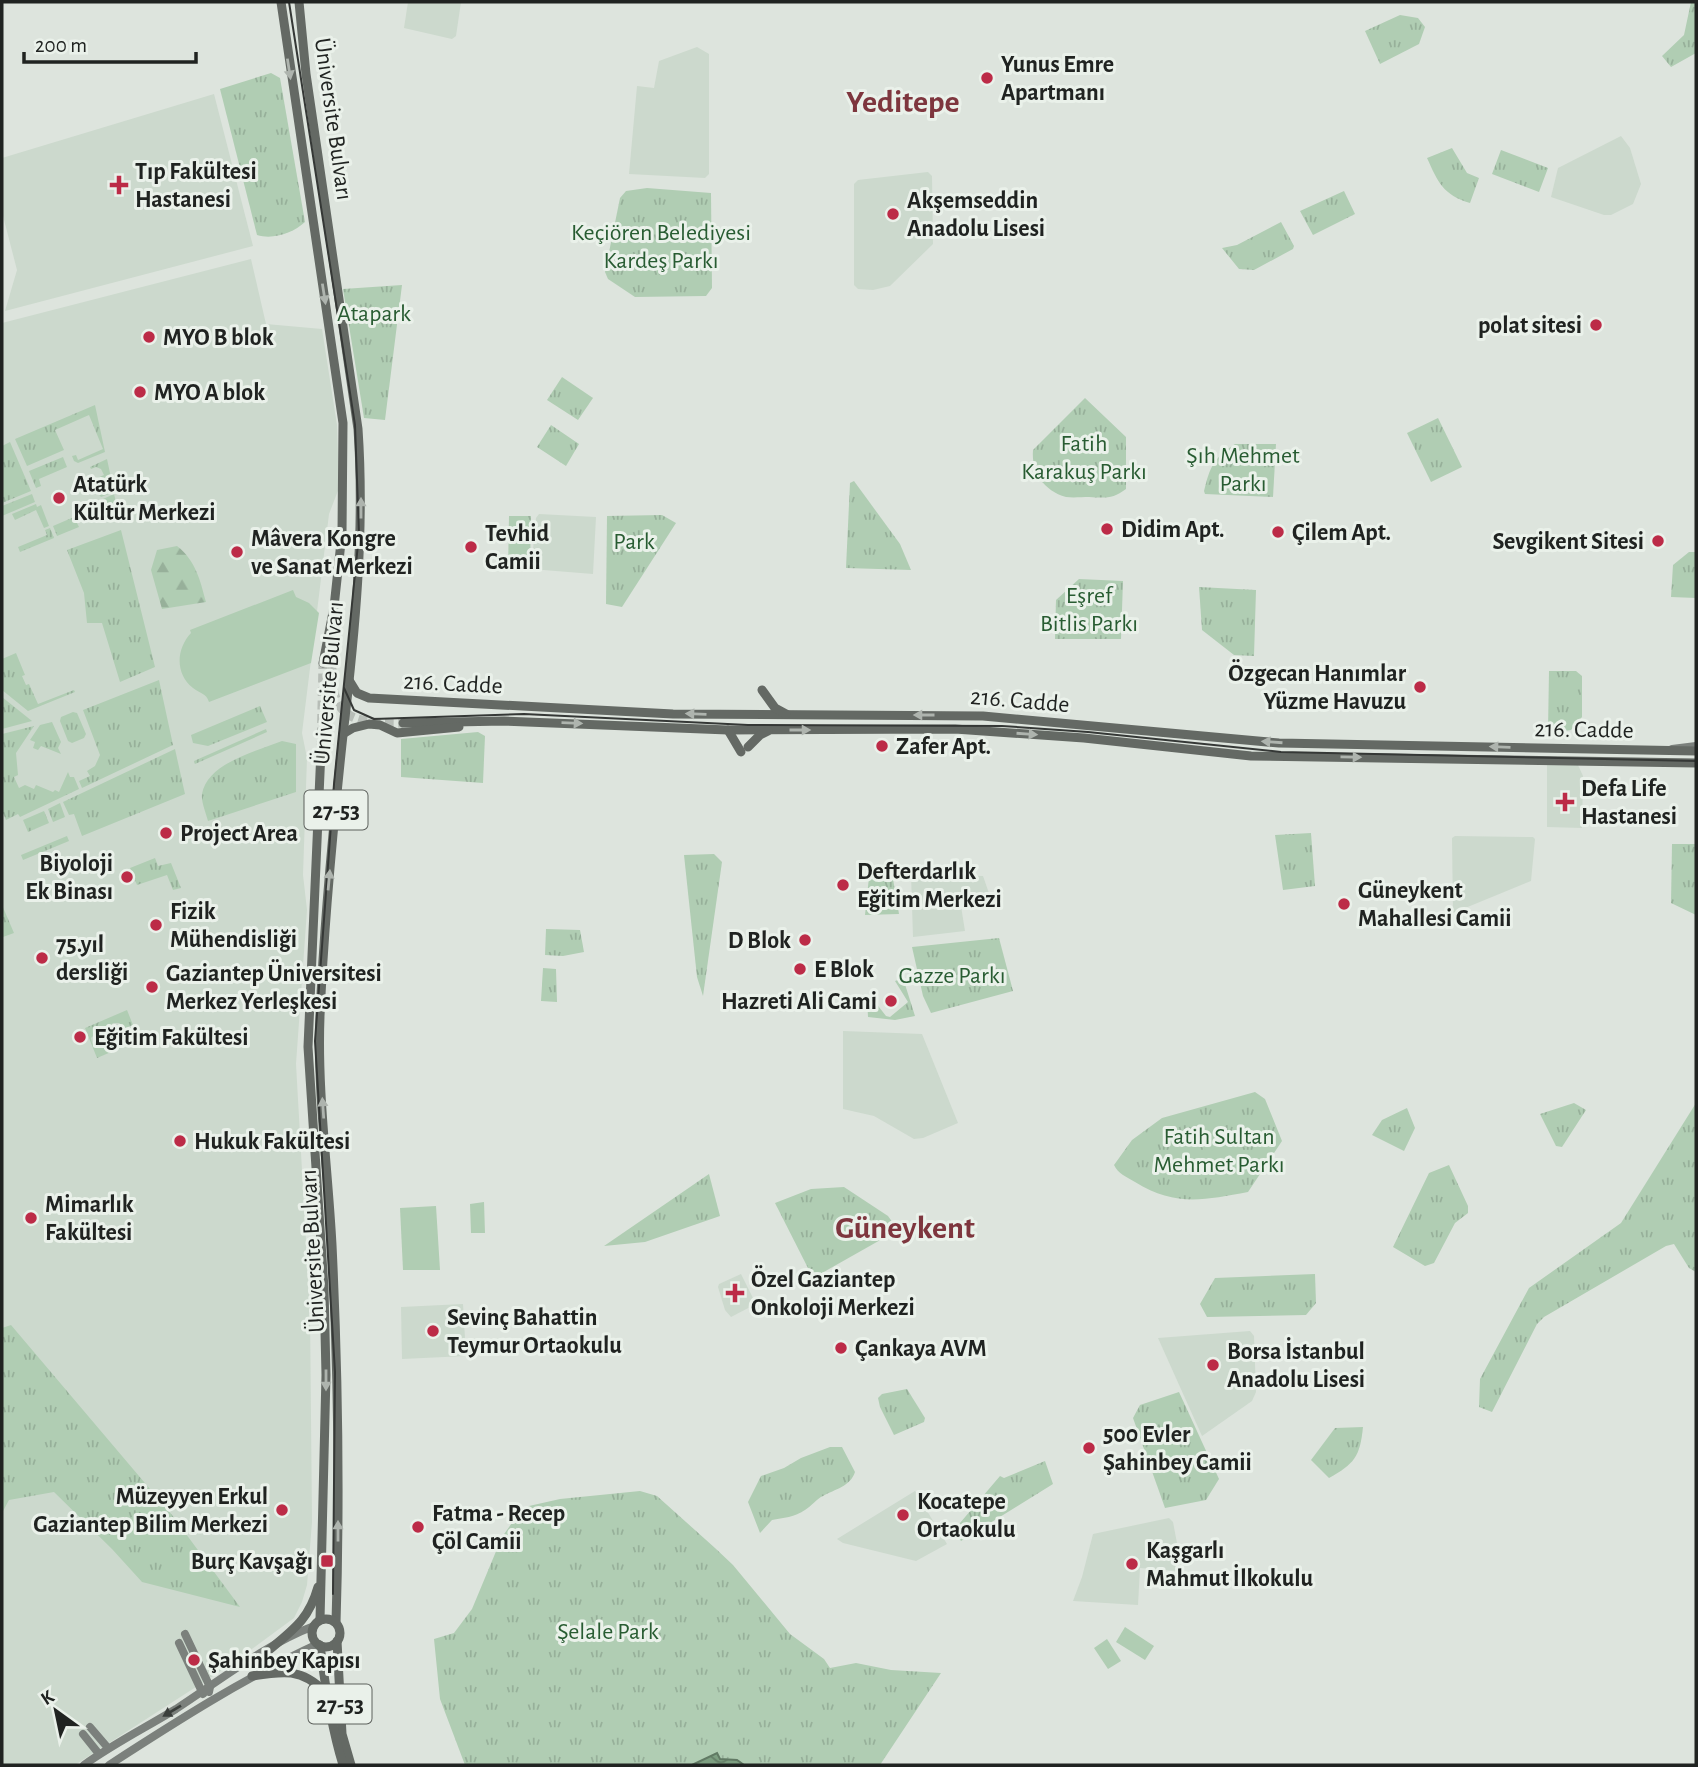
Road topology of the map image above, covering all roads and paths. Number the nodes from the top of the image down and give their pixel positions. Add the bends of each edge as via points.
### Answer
1 (281, 2) edge
2 (299, 2) edge
3 (327, 663) tunnel mouth
4 (349, 678) junction
5 (762, 690) dead end
6 (787, 715) junction
7 (504, 720) junction
8 (403, 723) tunnel mouth
9 (728, 730) junction
10 (771, 730) junction
11 (343, 734) junction
12 (1696, 748) edge
13 (321, 750) tunnel mouth
14 (1696, 764) edge
15 (323, 1568) junction
16 (317, 1623) junction
17 (336, 1623) junction
18 (185, 1634) dead end
19 (337, 1642) junction
20 (179, 1643) dead end
21 (319, 1645) junction
22 (269, 1650) junction
23 (252, 1676) junction
24 (206, 1689) junction
25 (325, 1692) junction
26 (207, 1702) junction
27 (90, 1727) dead end
28 (83, 1734) dead end
29 (108, 1748) junction
30 (99, 1754) junction
31 (84, 1765) edge
32 (109, 1765) edge
33 (343, 1765) edge
34 (351, 1765) edge

1 -> 3 main road, Üniversite Bulvarı via 343,423 342,533
4 -> 2 main road, Üniversite Bulvarı / 27-53 via 361,534 359,438
6 -> 4 main road, 216. Cadde via 369,698 357,693
4 - 11 main road, Üniversite Bulvarı / 27-53
5 - 6 main road via 775,708
12 -> 6 main road, 216. Cadde via 1279,743 983,716
7 - 8 main road
7 -> 9 main road, 216. Cadde
7 - 11 main road via 397,733 363,724
9 - 10 main road, 216. Cadde
9 - 10 main road via 745,749
10 -> 14 main road, 216. Cadde via 956,729 1251,756
17 -> 11 main road, Üniversite Bulvarı / 27-53 via 338,1374 319,1067 327,901
13 -> 15 main road, Üniversite Bulvarı via 308,1047 324,1288
15 - 16 main road, Üniversite Bulvarı
15 - 22 main road via 309,1612
16 - 17 main road via 328,1619
16 - 21 main road via 313,1638
16 - 22 main road
17 - 19 main road
18 - 24 main road
19 - 21 main road
19 - 34 main road, 27-53 via 341,1725
20 - 24 main road
21 - 23 main road
21 - 25 main road
22 - 24 main road
23 - 25 main road via 282,1671 314,1681
23 - 26 main road
24 - 26 main road
24 -> 29 main road
25 - 33 main road
26 - 32 main road
27 - 29 main road
28 - 30 main road
29 - 30 main road
30 - 31 main road

